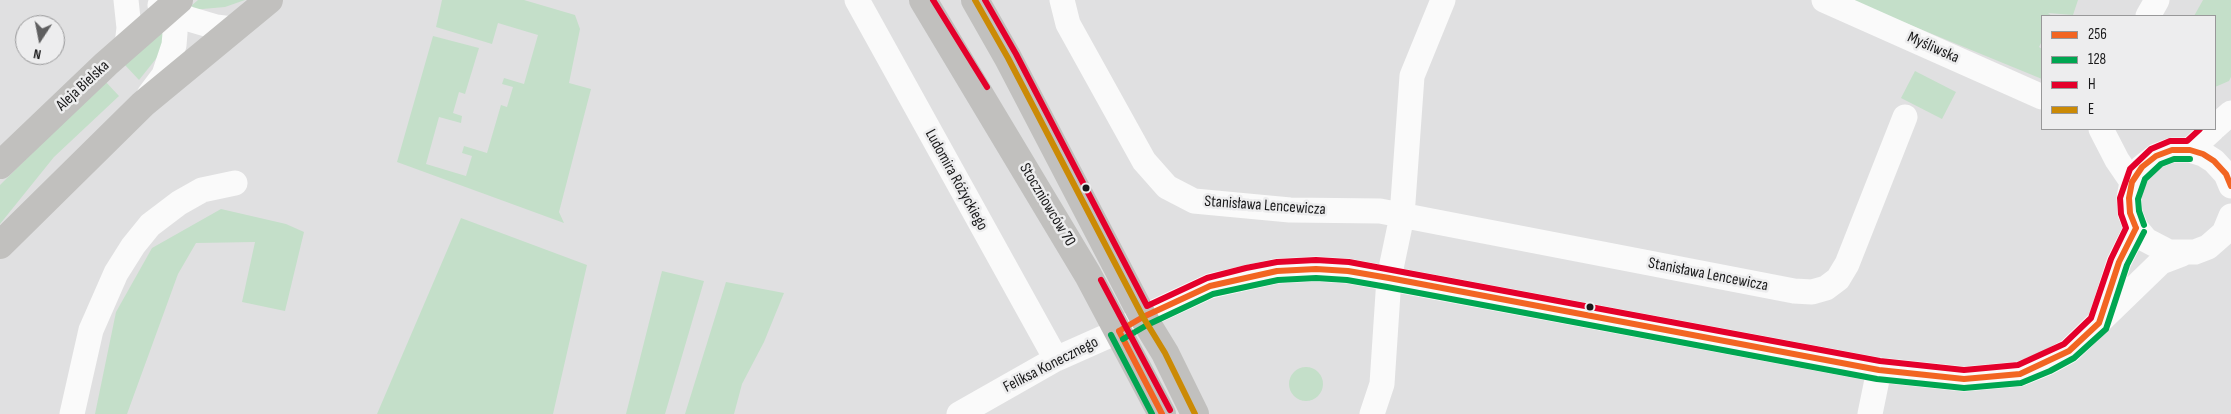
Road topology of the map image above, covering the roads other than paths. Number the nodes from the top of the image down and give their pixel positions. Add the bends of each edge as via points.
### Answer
1 (126, 0) edge
2 (270, 0) edge
3 (857, 0) edge
4 (923, 0) edge
5 (975, 0) edge
6 (1062, 0) edge
7 (1443, 0) edge
8 (1824, 0) edge
9 (2157, 0) edge
10 (167, 2) edge
11 (2149, 15) edge
12 (232, 29) junction
13 (127, 45) junction
14 (2041, 97) edge
15 (143, 104) junction
16 (2231, 113) edge
17 (1905, 117) dead end
18 (2216, 126) edge
19 (2102, 130) edge
20 (2212, 130) edge
21 (2190, 150) junction
22 (0, 165) edge
23 (2229, 173) edge
24 (2137, 174) junction
25 (235, 183) dead end
26 (1402, 216) junction
27 (2136, 228) junction
28 (2228, 231) edge
29 (0, 245) edge
30 (2182, 254) junction
31 (1389, 278) junction
32 (1143, 317) junction
33 (2099, 323) junction
34 (1119, 331) junction
35 (1056, 359) junction
36 (1879, 370) junction
37 (72, 414) edge
38 (959, 414) edge
39 (1162, 414) edge
40 (1195, 414) edge
41 (1372, 414) edge
42 (1870, 414) edge

1 - 13 street
2 - 12 street
3 - 35 street, Ludomira Różyckiego
4 - 34 street, Stoczniowców 70
5 - 32 street, Stoczniowców 70
6 - 26 street, Stanisława Lencewicza via 1068,24 1144,161 1167,186 1194,200 1290,210 1380,211
7 - 26 street via 1412,76
8 - 14 street, Myśliwska
9 - 11 street
10 - 12 street via 189,19
10 - 13 street, Aleja Bielska
10 - 15 street via 175,33 170,59 164,75
12 - 15 street
13 - 22 street, Aleja Bielska
15 - 29 street
16 - 18 street
17 - 26 street, Stanisława Lencewicza via 1847,264 1838,279 1826,288 1812,292 1770,288
19 - 24 street
20 - 21 street
21 - 23 street via 2203,154
21 - 24 street via 2172,150 2156,156
24 - 27 street via 2129,198
25 - 37 street via 202,190 179,202 150,225 133,246 116,273 91,330
26 - 31 street
27 - 30 street via 2153,245
27 - 33 street via 2119,262
28 - 30 street, Feliksa Konecznego via 2195,252
30 - 33 street, Feliksa Konecznego via 2161,262
31 - 32 street, Feliksa Konecznego via 1348,271 1277,271 1210,286
31 - 36 street, Feliksa Konecznego
31 - 41 street via 1382,384
32 - 34 street, Feliksa Konecznego
32 - 40 street, Stoczniowców 70 via 1166,353
33 - 36 street, Feliksa Konecznego via 2069,351 2020,374 1964,379
34 - 35 street, Feliksa Konecznego
34 - 39 street, Stoczniowców 70
35 - 38 street, Feliksa Konecznego
36 - 42 street

